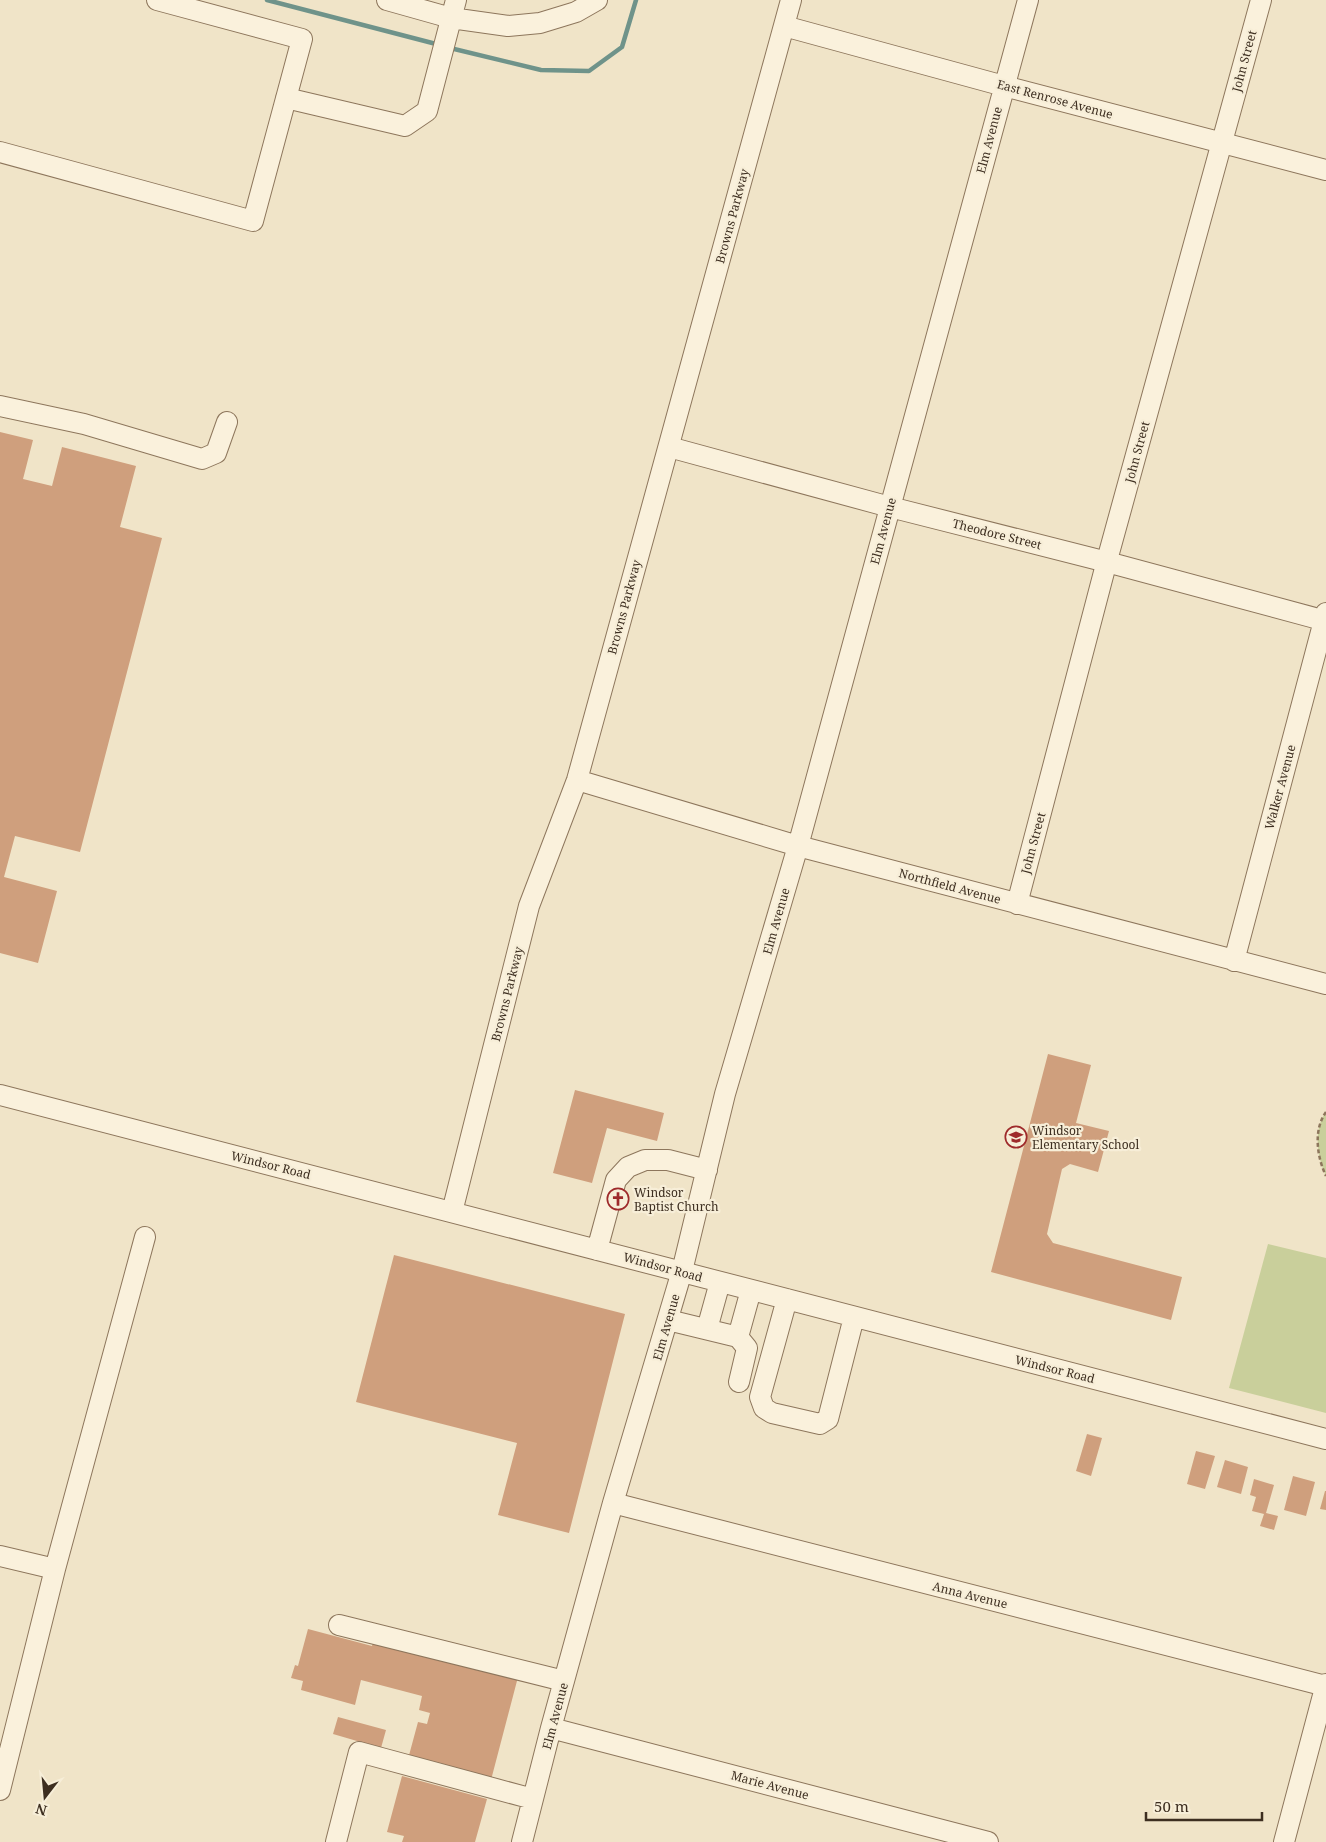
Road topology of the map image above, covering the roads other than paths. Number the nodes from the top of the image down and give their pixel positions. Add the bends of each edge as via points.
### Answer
1 (157, 0) edge
2 (388, 0) edge
3 (597, 0) edge
4 (790, 0) edge
5 (1028, 0) edge
6 (1261, 0) edge
7 (451, 18) edge
8 (784, 26) junction
9 (1004, 86) junction
10 (286, 98) junction
11 (1221, 143) junction
12 (0, 152) edge
13 (1326, 170) edge
14 (0, 406) edge
15 (227, 422) dead end
16 (669, 447) junction
17 (890, 507) junction
18 (1107, 562) junction
19 (1325, 618) edge
20 (577, 780) junction
21 (798, 846) junction
22 (1017, 904) junction
23 (1234, 961) junction
24 (1326, 984) edge
25 (0, 1095) edge
26 (707, 1170) junction
27 (452, 1212) junction
28 (145, 1237) dead end
29 (597, 1250) junction
30 (682, 1271) junction
31 (720, 1282) junction
32 (751, 1290) junction
33 (787, 1299) junction
34 (854, 1317) junction
35 (668, 1320) junction
36 (707, 1329) junction
37 (738, 1337) junction
38 (739, 1382) dead end
39 (1326, 1439) edge
40 (614, 1503) junction
41 (0, 1557) edge
42 (55, 1570) junction
43 (339, 1625) dead end
44 (564, 1681) junction
45 (1326, 1686) edge
46 (552, 1728) junction
47 (0, 1790) edge
48 (533, 1799) junction
49 (336, 1842) edge
50 (522, 1842) edge
51 (988, 1842) edge
52 (1284, 1842) edge

1 - 10 street via 302,40
2 - 7 street
3 - 7 street via 576,12 540,23 508,26
4 - 8 street, Browns Parkway
5 - 9 street, Elm Avenue
6 - 11 street, John Street
7 - 10 street via 427,111 405,126
8 - 9 street, East Renrose Avenue
8 - 16 street, Browns Parkway
9 - 11 street, East Renrose Avenue
9 - 17 street, Elm Avenue
10 - 12 street via 253,221
11 - 13 street, East Renrose Avenue
11 - 18 street, John Street
14 - 15 street via 84,424 202,459 216,453
16 - 17 street, Theodore Street
16 - 20 street, Browns Parkway
17 - 18 street, Theodore Street
17 - 21 street, Elm Avenue
18 - 19 street, Theodore Street
18 - 22 street, John Street
19 - 23 street, Walker Avenue
20 - 21 street, Northfield Avenue
20 - 27 street, Browns Parkway via 530,906
21 - 22 street, Northfield Avenue
21 - 26 street, Elm Avenue via 725,1094
22 - 23 street, Northfield Avenue
23 - 24 street, Northfield Avenue
25 - 27 street, Windsor Road
26 - 29 street via 668,1160 645,1160 628,1167 616,1180
26 - 30 street, Elm Avenue
27 - 29 street, Windsor Road
28 - 42 street
29 - 30 street, Windsor Road
30 - 31 street, Windsor Road
30 - 35 street, Elm Avenue
31 - 32 street, Windsor Road
31 - 36 street
32 - 33 street, Windsor Road
32 - 37 street
33 - 34 street, Windsor Road
33 - 34 street via 760,1397 764,1408 772,1413 820,1424 828,1418
34 - 39 street, Windsor Road
35 - 36 street
35 - 40 street, Elm Avenue
36 - 37 street
37 - 38 street via 747,1348
40 - 44 street, Elm Avenue
40 - 45 street, Anna Avenue
41 - 42 street
42 - 47 street
43 - 44 street
44 - 46 street, Elm Avenue
45 - 52 street
46 - 48 street, Elm Avenue
46 - 51 street, Marie Avenue
48 - 49 street via 359,1752
48 - 50 street, Elm Avenue

